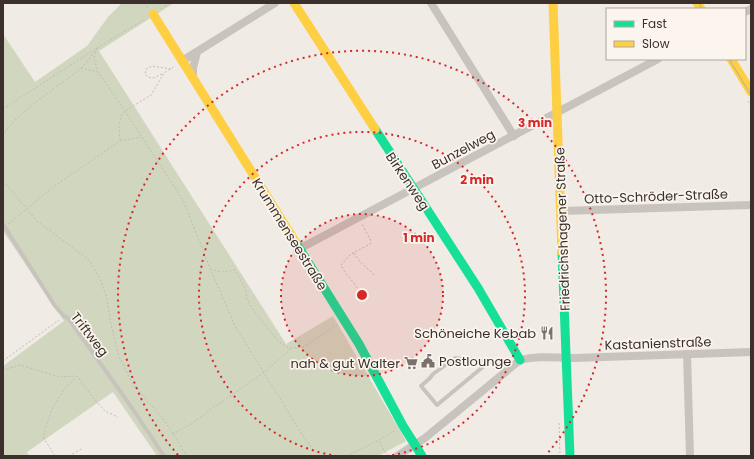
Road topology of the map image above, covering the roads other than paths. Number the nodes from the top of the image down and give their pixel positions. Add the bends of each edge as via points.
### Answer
1 (275, 3) edge
2 (294, 3) edge
3 (431, 3) edge
4 (553, 3) edge
5 (153, 14) road end
6 (197, 52) junction
7 (656, 60) edge
8 (732, 60) edge
9 (182, 61) junction
10 (194, 81) junction
11 (751, 92) edge
12 (557, 112) junction
13 (514, 136) junction
14 (412, 189) junction
15 (751, 205) edge
16 (562, 211) junction
17 (4, 225) edge
18 (299, 249) junction
19 (751, 352) edge
20 (687, 354) junction
21 (566, 358) junction
22 (520, 360) junction
23 (490, 361) junction
24 (504, 372) junction
25 (416, 445) junction
26 (164, 456) edge
27 (397, 456) edge
28 (422, 456) edge
29 (570, 456) edge
30 (690, 456) edge

1 - 6 street
2 - 14 street, Birkenweg
3 - 13 street
4 - 12 street, Friedrichshagener Straße
5 - 9 street, Krummenseestraße
6 - 9 street
6 - 10 street via 193,68
7 - 12 street, Bunzelweg
8 - 11 street
9 - 10 street, Krummenseestraße
10 - 18 street, Krummenseestraße
12 - 13 street, Bunzelweg
12 - 16 street, Friedrichshagener Straße
13 - 14 street, Bunzelweg
14 - 18 street, Bunzelweg
14 - 22 street, Birkenweg via 478,288
15 - 16 street, Otto-Schröder-Straße
16 - 21 street, Friedrichshagener Straße
17 - 26 lane, Triftweg via 55,306 69,319
18 - 25 street, Krummenseestraße via 359,344
19 - 20 street, Kastanienstraße
20 - 21 street, Kastanienstraße
20 - 30 street
21 - 22 street, Kastanienstraße via 557,356
21 - 29 street, Friedrichshagener Straße
22 - 24 street
23 - 23 lane via 455,358 421,386 437,405
23 - 24 lane via 495,362
24 - 25 street
25 - 27 street
25 - 28 street, Krummenseestraße

